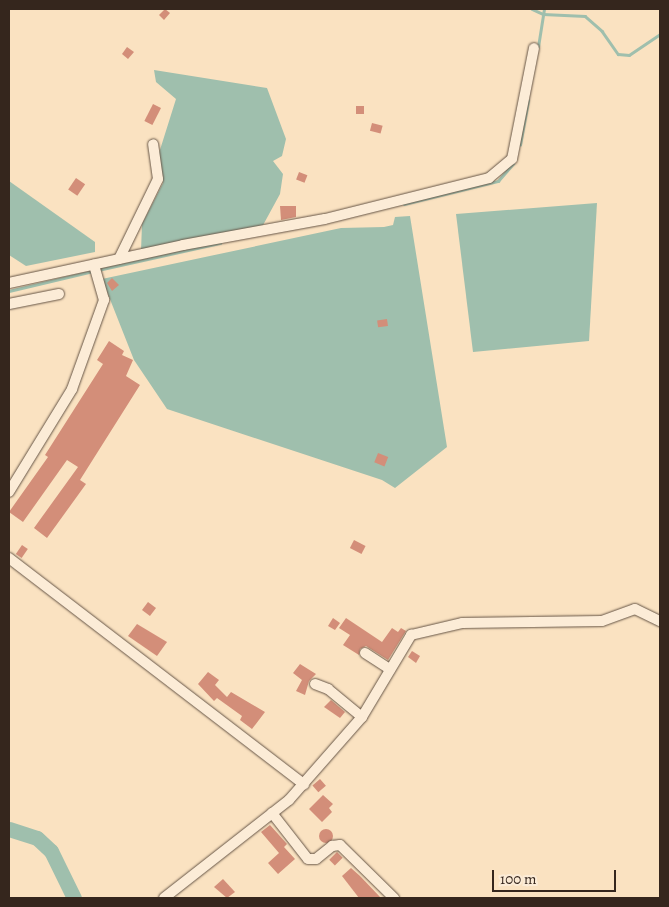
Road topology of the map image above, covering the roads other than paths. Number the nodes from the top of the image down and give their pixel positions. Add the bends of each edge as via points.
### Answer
1 (534, 48) dead end
2 (153, 144) dead end
3 (119, 258) junction
4 (95, 269) junction
5 (9, 283) edge
6 (59, 294) dead end
7 (9, 304) edge
8 (9, 492) edge
9 (9, 558) edge
10 (660, 621) edge
11 (365, 653) dead end
12 (390, 669) junction
13 (315, 684) dead end
14 (362, 717) junction
15 (304, 784) junction
16 (272, 813) junction
17 (164, 898) edge
18 (394, 898) edge

1 - 3 street via 512,159 489,178 325,219
2 - 3 street via 158,180
3 - 4 street
4 - 5 street
4 - 8 street via 104,300 72,389
6 - 7 street
9 - 15 street
10 - 12 street via 635,609 602,622 462,623 411,635
11 - 12 street
12 - 14 street
13 - 14 street via 328,689
14 - 15 street
15 - 16 street
16 - 17 street
16 - 18 street via 308,859 316,859 332,846 340,845

